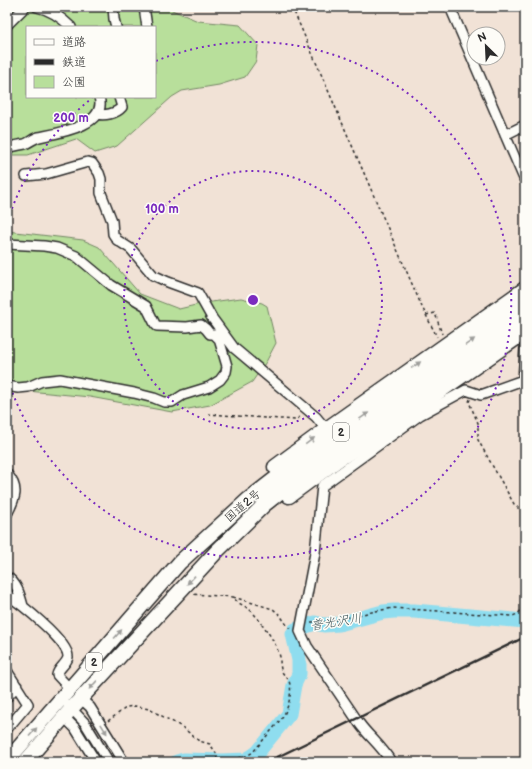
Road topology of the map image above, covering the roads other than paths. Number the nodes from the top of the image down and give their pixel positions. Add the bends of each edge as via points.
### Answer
1 (25, 7) edge
2 (37, 7) edge
3 (113, 7) edge
4 (144, 7) edge
5 (450, 7) edge
6 (7, 25) edge
7 (70, 26) edge
8 (116, 26) edge
9 (147, 26) edge
10 (100, 98) edge
11 (119, 98) edge
12 (97, 114) junction
13 (525, 125) edge
14 (505, 134) junction
15 (7, 148) edge
16 (26, 176) dead end
17 (525, 181) edge
18 (7, 244) edge
19 (525, 288) edge
20 (525, 304) edge
21 (521, 331) edge
22 (7, 386) edge
23 (326, 429) junction
24 (389, 432) junction
25 (7, 474) edge
26 (8, 508) edge
27 (217, 551) junction
28 (180, 562) junction
29 (7, 576) edge
30 (7, 595) edge
31 (23, 606) junction
32 (7, 670) edge
33 (17, 686) junction
34 (7, 697) edge
35 (81, 699) junction
36 (67, 704) junction
37 (9, 723) edge
38 (7, 761) edge
39 (25, 762) edge
40 (96, 762) edge
41 (109, 762) edge
42 (124, 762) edge
43 (391, 762) edge

1 - 6 street
2 - 7 street via 56,14
3 - 8 street
4 - 9 street
5 - 14 street
10 - 12 street
11 - 12 street via 122,107 118,111
12 - 15 street via 84,125
13 - 14 street
14 - 17 street
16 - 23 street via 92,163 99,173 101,193 112,221 113,234 118,240 130,248 153,275 198,293 234,348
18 - 22 street via 57,248 76,256 111,285 146,306 157,326 201,325 219,339 227,366 220,380 172,402 60,379 28,388
23 -> 19 highway via 443,341
20 - 21 highway, 国道2号 / 2
21 - 24 highway
21 - 24 street via 523,380 481,395 466,390
21 - 27 highway, 国道2号 / 2 via 304,473 266,504
28 -> 21 highway, 国道2号 / 2 via 249,499 289,468
28 -> 23 highway via 245,491
24 - 27 highway via 339,459
24 - 43 street via 322,486 315,553 301,627 307,646 359,723 380,745
25 - 26 street via 16,492
27 -> 35 highway, 国道2号 / 2
36 -> 28 highway, 国道2号 / 2
29 - 31 street via 14,583
30 - 31 street
31 - 36 street via 65,647 67,660 57,675
32 - 33 street
33 - 34 street
33 - 37 street via 28,704
35 - 36 highway, 国道2号 / 2
35 -> 42 street via 90,707
38 -> 36 highway, 国道2号 / 2
36 - 39 highway, 国道2号 / 2
36 - 40 street via 75,728
36 - 41 street via 85,723

